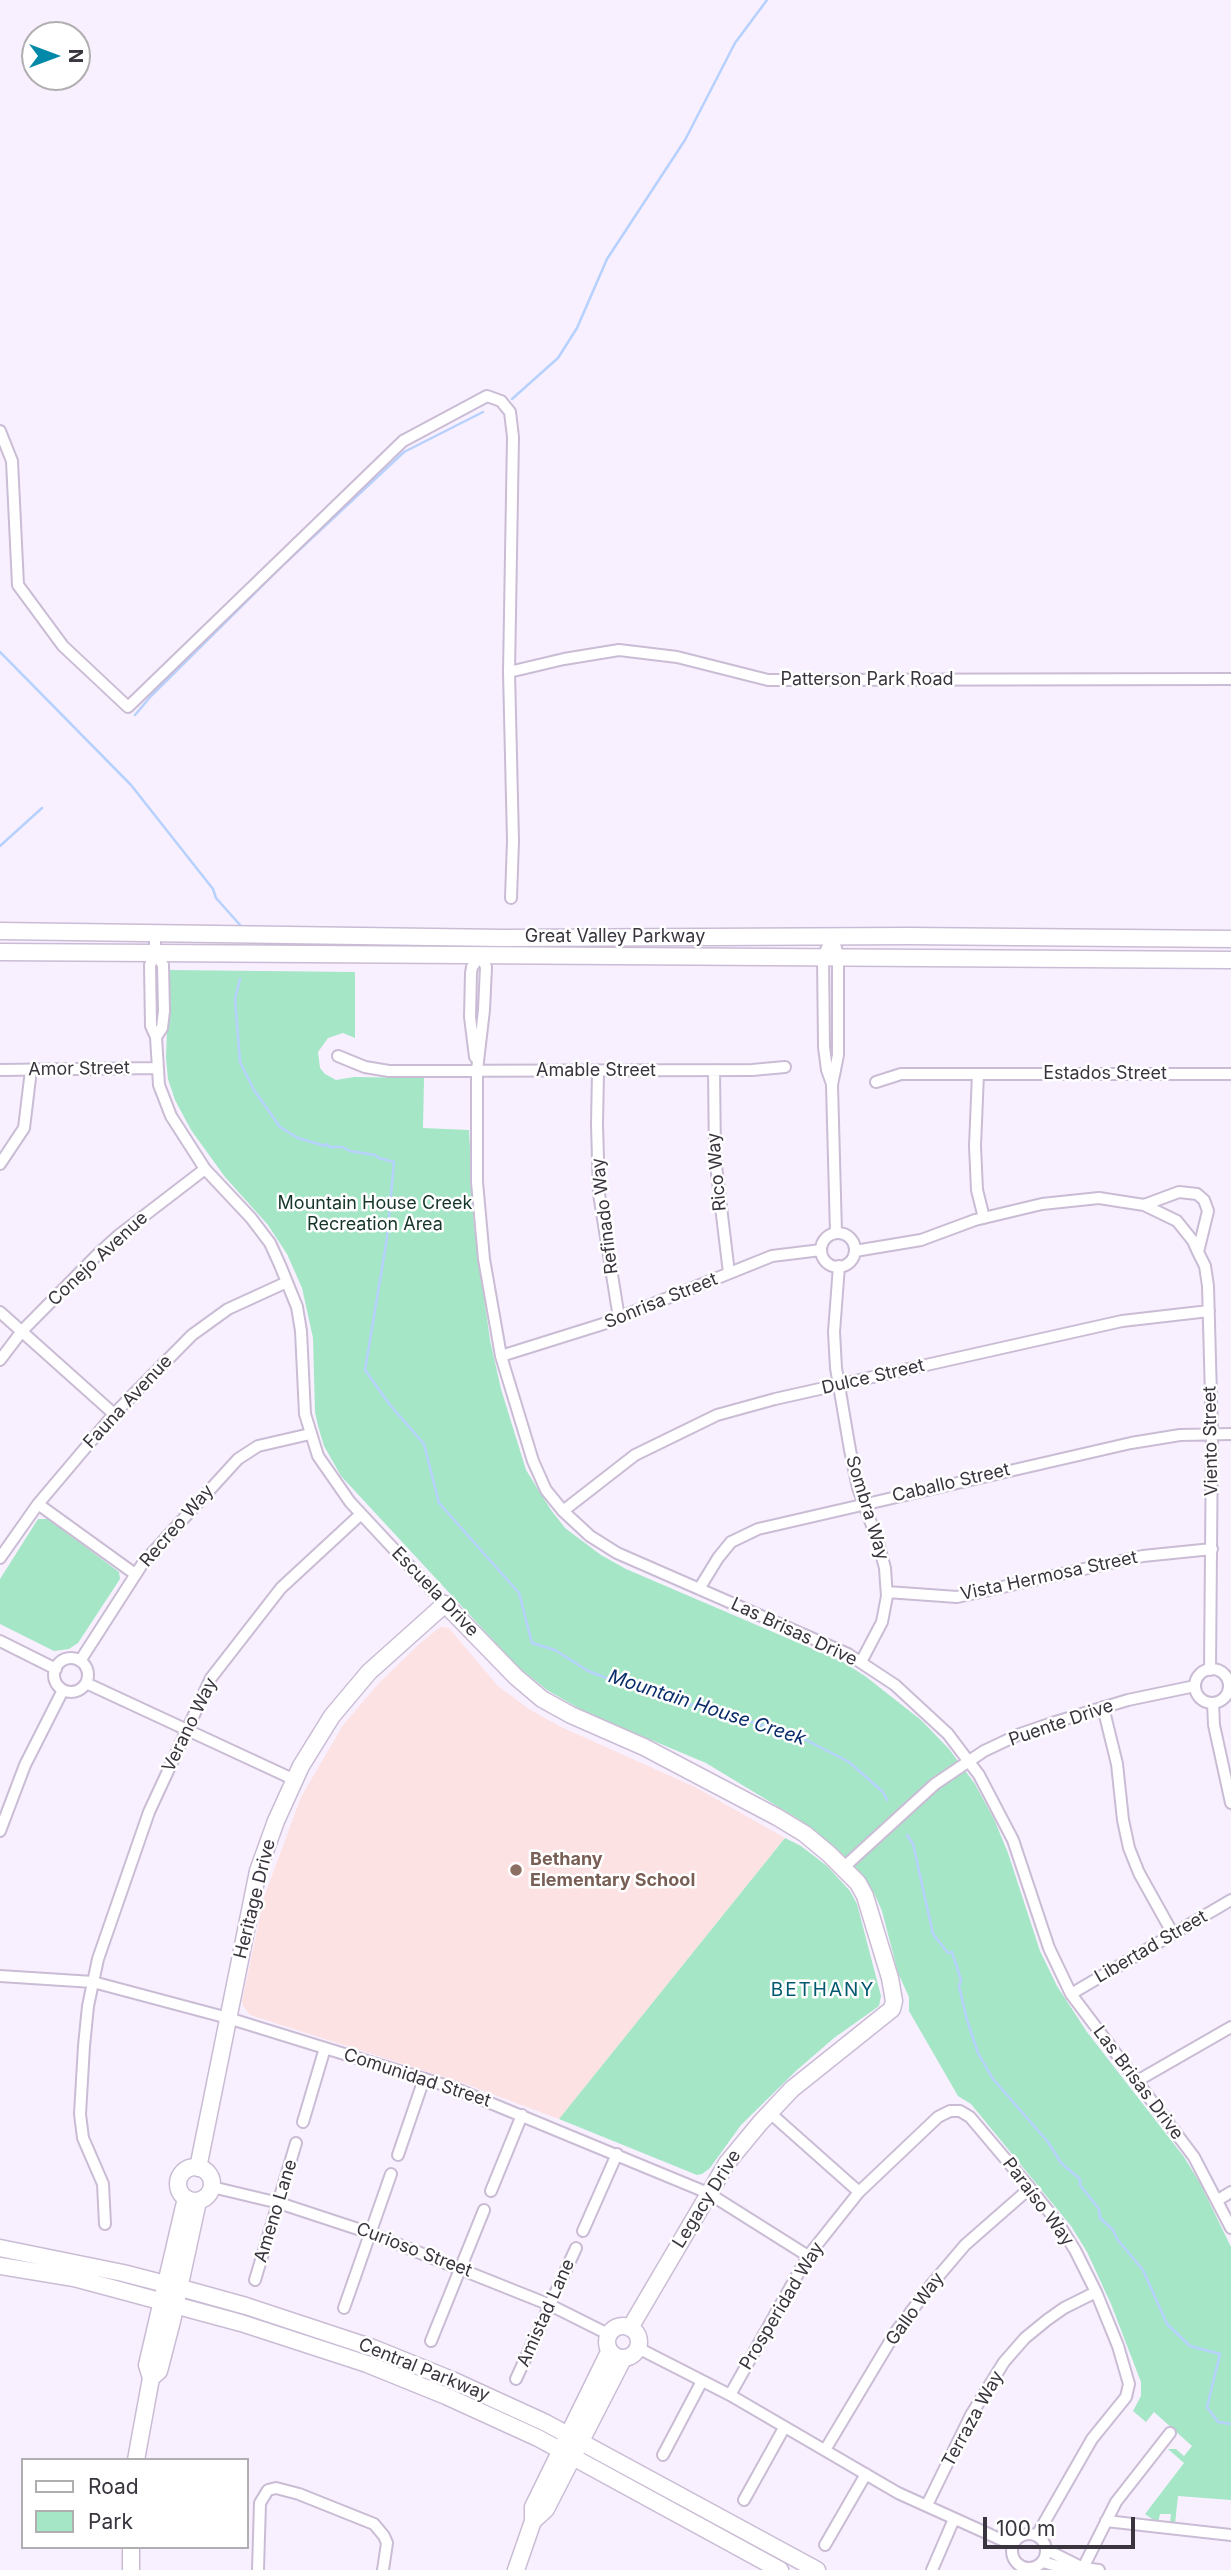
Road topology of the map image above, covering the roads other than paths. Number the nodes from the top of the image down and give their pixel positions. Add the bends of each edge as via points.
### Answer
1 (0, 431) edge
2 (509, 672) junction
3 (1231, 679) edge
4 (511, 898) dead end
5 (0, 931) edge
6 (155, 933) junction
7 (833, 936) junction
8 (503, 938) junction
9 (1231, 939) edge
10 (0, 952) edge
11 (155, 953) junction
12 (481, 955) junction
13 (831, 956) junction
14 (1231, 960) edge
15 (338, 1056) dead end
16 (785, 1067) dead end
17 (157, 1068) junction
18 (0, 1070) edge
19 (31, 1070) junction
20 (477, 1070) junction
21 (714, 1070) junction
22 (598, 1072) junction
23 (978, 1074) junction
24 (1231, 1074) edge
25 (876, 1082) dead end
26 (0, 1164) edge
27 (205, 1170) junction
28 (1144, 1205) junction
29 (984, 1218) junction
30 (836, 1233) junction
31 (821, 1250) junction
32 (855, 1251) junction
33 (1198, 1252) junction
34 (839, 1266) junction
35 (729, 1273) junction
36 (287, 1282) junction
37 (1209, 1311) junction
38 (0, 1312) edge
39 (619, 1318) junction
40 (22, 1331) junction
41 (501, 1356) junction
42 (0, 1360) edge
43 (839, 1385) junction
44 (114, 1414) junction
45 (310, 1434) junction
46 (1212, 1434) junction
47 (1231, 1434) edge
48 (863, 1503) junction
49 (38, 1504) junction
50 (562, 1511) junction
51 (361, 1514) junction
52 (1212, 1549) junction
53 (0, 1558) edge
54 (135, 1574) junction
55 (699, 1589) junction
56 (887, 1592) junction
57 (445, 1604) junction
58 (0, 1641) edge
59 (80, 1661) junction
60 (861, 1662) junction
61 (56, 1669) junction
62 (1209, 1670) junction
63 (1230, 1682) edge
64 (86, 1683) junction
65 (1195, 1686) junction
66 (63, 1690) junction
67 (1213, 1703) junction
68 (1103, 1707) junction
69 (187, 1728) junction
70 (970, 1760) junction
71 (295, 1780) junction
72 (1231, 1803) edge
73 (0, 1831) edge
74 (843, 1868) junction
75 (1231, 1900) edge
76 (1173, 1934) junction
77 (0, 1976) edge
78 (93, 1982) junction
79 (1071, 1994) junction
80 (894, 2001) joint
81 (228, 2018) junction
82 (1231, 2027) edge
83 (325, 2048) junction
84 (424, 2079) junction
85 (1137, 2081) junction
86 (960, 2111) joint
87 (769, 2112) junction
88 (522, 2115) junction
89 (303, 2122) dead end
90 (296, 2143) dead end
91 (617, 2154) junction
92 (398, 2155) dead end
93 (198, 2168) junction
94 (391, 2174) dead end
95 (212, 2187) junction
96 (1030, 2188) junction
97 (491, 2191) dead end
98 (859, 2192) junction
99 (1231, 2192) edge
100 (708, 2193) junction
101 (192, 2199) junction
102 (1218, 2200) junction
103 (279, 2203) junction
104 (484, 2210) dead end
105 (105, 2224) dead end
106 (1231, 2228) edge
107 (583, 2231) dead end
108 (370, 2233) junction
109 (0, 2248) edge
110 (576, 2248) dead end
111 (808, 2256) junction
112 (0, 2266) edge
113 (461, 2267) junction
114 (255, 2280) dead end
115 (174, 2286) junction
116 (1096, 2292) junction
117 (169, 2304) junction
118 (550, 2305) junction
119 (344, 2308) dead end
120 (630, 2328) junction
121 (608, 2334) junction
122 (431, 2341) dead end
123 (638, 2348) junction
124 (616, 2356) junction
125 (516, 2379) dead end
126 (702, 2381) junction
127 (730, 2395) junction
128 (784, 2428) junction
129 (1170, 2433) dead end
130 (575, 2438) junction
131 (825, 2450) junction
132 (567, 2454) junction
133 (663, 2455) dead end
134 (136, 2458) edge
135 (866, 2474) junction
136 (744, 2500) dead end
137 (927, 2505) junction
138 (954, 2519) junction
139 (1106, 2521) junction
140 (1037, 2535) junction
141 (1231, 2535) edge
142 (825, 2545) dead end
143 (1013, 2545) junction
144 (131, 2549) edge
145 (1047, 2550) junction
146 (1043, 2562) junction
147 (1025, 2569) edge
148 (1081, 2569) edge
149 (131, 2570) edge
150 (258, 2570) edge
151 (383, 2570) edge
152 (516, 2570) edge
153 (780, 2570) edge
154 (817, 2570) edge
155 (932, 2570) edge
156 (1071, 2570) edge
157 (1099, 2570) edge

1 - 2 street via 12,461 18,585 63,646 128,707 403,441 487,396 501,401 510,412 513,437
2 - 3 street, Patterson Park Road via 619,650 677,657 768,680
2 - 4 street
5 - 6 main road, Great Valley Parkway
6 - 8 main road, Great Valley Parkway
6 - 11 street, Escuela Drive
7 - 8 main road, Great Valley Parkway
7 - 9 main road, Great Valley Parkway
7 - 13 street
8 - 12 main road
10 - 11 main road, Great Valley Parkway
11 - 12 main road, Great Valley Parkway
11 - 17 street, Escuela Drive via 150,965 150,997
12 - 13 main road, Great Valley Parkway
12 - 20 street, Las Brisas Drive via 471,973 470,1017
13 - 14 main road, Great Valley Parkway
13 - 30 street via 825,1060 832,1085
15 - 20 street, Amable Street via 389,1071
16 - 21 street, Amable Street
17 - 19 street, Amor Street
17 - 27 street, Escuela Drive via 171,1116
18 - 19 street, Amor Street
19 - 26 street via 24,1128
20 - 22 street, Amable Street
20 - 41 street, Las Brisas Drive via 477,1182 484,1259
21 - 22 street, Amable Street
21 - 35 street, Rico Way via 715,1157
22 - 39 street, Refinado Way via 599,1194
23 - 24 street, Estados Street
23 - 25 street, Estados Street via 901,1074
23 - 29 street via 975,1146
27 - 36 street, Escuela Drive via 251,1217 270,1243
27 - 40 street, Conejo Avenue via 119,1235
28 - 29 street via 1099,1198 1042,1204
28 - 33 street, Viento Street via 1177,1221
28 - 33 street via 1179,1192 1197,1194 1204,1200 1208,1211
29 - 32 street via 921,1240
30 - 31 street via 827,1237
30 - 32 street via 850,1238
31 - 34 street via 825,1261
31 - 35 street, Sonrisa Street via 772,1256
32 - 34 street via 849,1262
33 - 37 street, Viento Street via 1205,1266
34 - 43 street, Sombra Way via 834,1332
35 - 39 street, Sonrisa Street
36 - 44 street, Fauna Avenue via 228,1309 192,1335
36 - 45 street, Escuela Drive via 301,1331
37 - 43 street, Dulce Street via 1122,1321
37 - 46 street, Viento Street
38 - 40 street
39 - 41 street, Sonrisa Street
40 - 42 street, Conejo Avenue
40 - 44 street
41 - 50 street, Las Brisas Drive via 533,1461
43 - 48 street, Sombra Way
43 - 50 street, Dulce Street via 717,1415 635,1455
44 - 49 street, Fauna Avenue
45 - 51 street, Escuela Drive via 318,1456
45 - 54 street, Recreo Way via 258,1446 238,1459
46 - 47 street, Caballo Street
46 - 48 street, Caballo Street via 1131,1443
46 - 52 street, Viento Street
48 - 55 street, Caballo Street via 742,1536 724,1550
48 - 56 street, Sombra Way via 885,1568
49 - 53 street, Fauna Avenue
49 - 54 street
50 - 55 street, Las Brisas Drive via 617,1553
51 - 57 street, Escuela Drive
51 - 69 street, Verano Way via 281,1588 211,1678
52 - 56 street, Vista Hermosa Street via 1143,1556 957,1597
52 - 62 street, Viento Street
54 - 59 street, Recreo Way
55 - 60 street, Las Brisas Drive
56 - 60 street, Sombra Way via 881,1622
57 - 71 main road, Heritage Drive via 369,1672 332,1716
57 - 74 main road, Escuela Drive via 542,1699 777,1816
58 - 61 street
59 - 61 street via 64,1661
59 - 64 street via 88,1673
60 - 70 street, Las Brisas Drive via 895,1685
61 - 66 street via 56,1683
62 - 63 street via 1220,1671
62 - 65 street via 1198,1676
63 - 67 street via 1225,1696
64 - 66 street via 74,1692
64 - 69 street
65 - 67 street via 1200,1698
65 - 68 street, Puente Drive
66 - 73 street via 25,1766
67 - 72 street
68 - 70 street, Puente Drive via 1020,1734
68 - 76 street via 1129,1848
69 - 71 street
69 - 78 street, Verano Way via 149,1812
70 - 74 street, Puente Drive via 935,1784
70 - 79 street, Las Brisas Drive via 1013,1840 1049,1948
71 - 81 main road, Heritage Drive via 258,1871
74 - 80 main road, Escuela Drive via 865,1896
75 - 76 street, Libertad Street
76 - 79 street, Libertad Street
77 - 78 street, Comunidad Street
78 - 81 street, Comunidad Street
78 - 105 street, Verano Way via 80,2114 83,2138 103,2184
79 - 85 street, Las Brisas Drive
80 - 87 main road, Legacy Drive via 888,2014
81 - 83 street, Comunidad Street
81 - 93 main road, Heritage Drive
82 - 85 street
83 - 84 street, Comunidad Street
83 - 89 street
84 - 88 street, Comunidad Street
84 - 92 street
85 - 102 street, Las Brisas Drive via 1194,2157
86 - 96 street, Paraíso Way via 970,2116
86 - 98 street, Prosperidad Way via 938,2117
87 - 98 street
87 - 100 main road, Legacy Drive
88 - 91 street, Comunidad Street
88 - 97 street
90 - 103 street, Ameno Lane
91 - 100 street, Comunidad Street
91 - 107 street
93 - 95 main road via 210,2176
93 - 101 main road, Heritage Drive via 187,2170 179,2179 179,2190
94 - 108 street
95 - 101 main road via 205,2197
95 - 103 street, Curioso Street
96 - 116 street, Paraíso Way via 1058,2223
96 - 131 street, Gallo Way via 965,2245 931,2285 895,2333
98 - 111 street, Prosperidad Way
99 - 102 street
100 - 111 street, Comunidad Street
100 - 120 main road, Legacy Drive
101 - 115 main road, Heritage Drive
102 - 106 street, Las Brisas Drive
103 - 108 street, Curioso Street
103 - 114 street, Ameno Lane
104 - 113 street
108 - 113 street, Curioso Street
108 - 119 street
109 - 115 main road, Central Parkway
110 - 118 street, Amistad Lane
111 - 127 street, Prosperidad Way
112 - 117 main road, Central Parkway via 74,2278
113 - 118 street, Curioso Street
113 - 122 street
115 - 117 main road, Heritage Drive
115 - 130 main road, Central Parkway via 373,2348 495,2398
116 - 137 street, Terraza Way via 1046,2320 1004,2362 971,2415
116 - 140 street, Paraíso Way via 1129,2384 1126,2397 1092,2440
117 - 132 main road, Central Parkway via 367,2364 488,2414
117 - 134 main road, Heritage Drive via 147,2365 151,2378
118 - 121 street, Curioso Street
118 - 125 street, Amistad Lane
120 - 121 main road via 615,2327
120 - 123 main road via 637,2334
121 - 124 main road via 606,2343
123 - 124 main road via 632,2356
123 - 126 street
124 - 130 main road
126 - 127 street
126 - 133 street
127 - 128 street
128 - 131 street
128 - 136 street
129 - 139 street
130 - 132 main road
130 - 154 main road, Central Parkway
131 - 135 street
132 - 152 main road via 546,2509 533,2521
132 - 153 main road, Central Parkway
135 - 137 street
135 - 142 street
137 - 138 street
138 - 143 street
138 - 155 street
139 - 141 street
139 - 148 street
140 - 143 street via 1020,2536
140 - 145 street
143 - 147 street via 1012,2555
144 - 149 main road
145 - 146 street
145 - 148 street
146 - 147 street
146 - 156 street
148 - 157 street
150 - 151 street via 260,2503 268,2490 276,2488 374,2524 384,2536 387,2554

